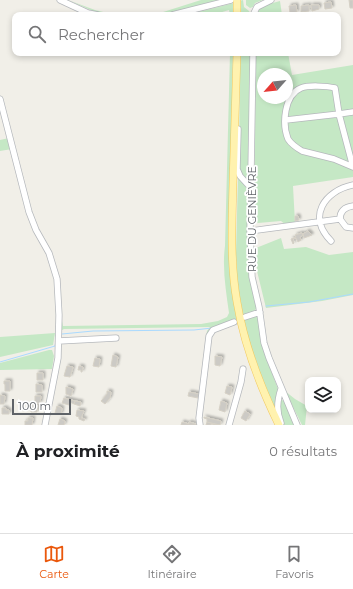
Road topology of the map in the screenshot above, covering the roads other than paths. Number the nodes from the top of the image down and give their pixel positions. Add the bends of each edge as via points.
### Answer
1 (60, 0) edge
2 (230, 0) edge
3 (237, 0) edge
4 (271, 0) edge
5 (86, 12) edge
6 (184, 12) edge
7 (237, 12) edge
8 (254, 12) edge
9 (236, 56) edge
10 (253, 56) edge
11 (236, 81) junction
12 (0, 99) edge
13 (353, 112) edge
14 (339, 114) junction
15 (286, 120) junction
16 (353, 167) edge
17 (353, 185) edge
18 (251, 188) junction
19 (353, 206) edge
20 (340, 219) junction
21 (320, 223) junction
22 (353, 228) edge
23 (250, 231) junction
24 (331, 241) dead end
25 (260, 312) junction
26 (245, 317) dead end
27 (234, 322) dead end
28 (116, 338) dead end
29 (59, 339) junction
30 (243, 368) dead end
31 (281, 389) junction
32 (45, 425) edge
33 (200, 425) edge
34 (229, 425) edge
35 (279, 425) edge
36 (282, 425) edge
37 (297, 425) edge

1 - 5 street
2 - 6 street
3 - 7 main road
4 - 8 street via 259,5
9 - 11 main road
10 - 18 street, RUE DU GENIÈVRE
11 - 18 street via 237,169
11 - 35 main road via 232,217 237,302 253,364
12 - 29 street via 29,212 49,253 57,279
13 - 14 street
14 - 15 street
14 - 15 street via 335,88 302,88 290,98
14 - 16 street
15 - 16 street via 288,139 298,149
17 - 21 street via 334,192 326,199 320,211
18 - 23 street, RUE DU GENIÈVRE
19 - 20 street via 343,210
20 - 21 street
20 - 22 street via 346,227
21 - 23 street
21 - 24 street
23 - 25 street, RUE DU GENIÈVRE via 252,277
25 - 26 street
25 - 31 street, RUE DU GENIÈVRE via 264,343
27 - 33 street via 213,330 209,336
28 - 29 street
29 - 32 street via 58,358
30 - 34 street
31 - 36 street via 277,399 277,410
31 - 37 street, RUE DU GENIÈVRE

